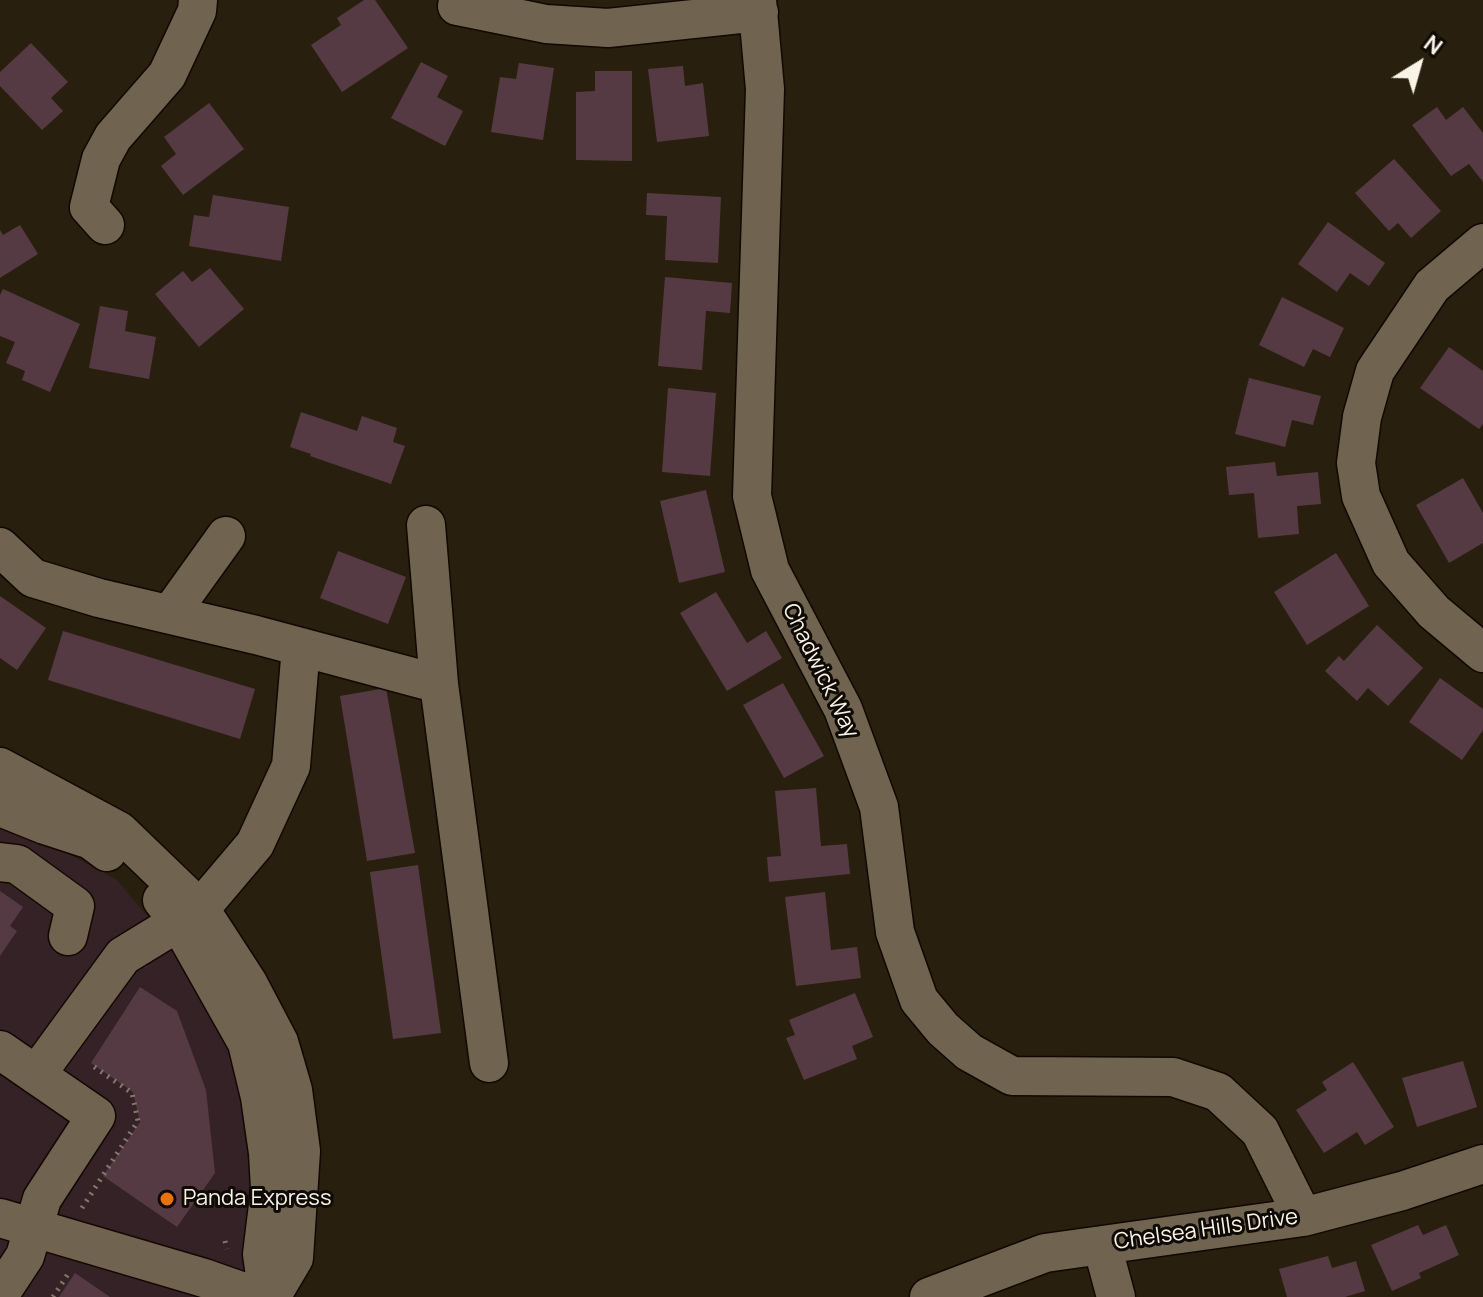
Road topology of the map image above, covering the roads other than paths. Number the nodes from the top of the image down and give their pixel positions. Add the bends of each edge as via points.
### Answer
1 (198, 0) edge
2 (457, 6) dead end
3 (758, 6) edge
4 (105, 225) dead end
5 (1483, 243) edge
6 (426, 525) dead end
7 (226, 536) dead end
8 (0, 547) edge
9 (170, 614) junction
10 (301, 647) junction
11 (1483, 653) edge
12 (439, 684) junction
13 (0, 767) edge
14 (0, 807) edge
15 (0, 862) edge
16 (190, 916) junction
17 (68, 936) dead end
18 (0, 1050) edge
19 (489, 1063) dead end
20 (36, 1075) junction
21 (1483, 1164) edge
22 (1303, 1217) junction
23 (16, 1223) edge
24 (1102, 1245) junction
25 (0, 1294) edge
26 (258, 1297) edge
27 (269, 1297) edge
28 (929, 1297) edge
29 (1116, 1297) edge

1 - 4 street via 167,75 113,137 101,159 89,207
2 - 3 street via 546,24 608,28
3 - 22 street, Chadwick Way via 765,89 752,496 770,570 843,709 879,807 895,932 919,1000 969,1052 1012,1076 1173,1077 1218,1092 1260,1131
5 - 11 street via 1432,286 1375,371 1356,463 1361,496 1391,563 1434,612
6 - 12 street
7 - 9 street
8 - 9 street via 33,578
9 - 10 street
10 - 12 street
10 - 16 street via 291,766 255,844
12 - 19 street
13 - 16 street via 119,831
14 - 16 street via 91,840
15 - 17 street via 17,864 75,906
16 - 20 street via 123,956
16 - 27 street via 248,983 279,1042 293,1090 301,1151 294,1258
18 - 20 street
20 - 23 street via 96,1116 42,1199
21 - 22 street, Chelsea Hills Drive
22 - 24 street, Chelsea Hills Drive
23 - 25 street via 25,1256
23 - 26 street
24 - 28 street, Chelsea Hills Drive via 1045,1253
24 - 29 street

